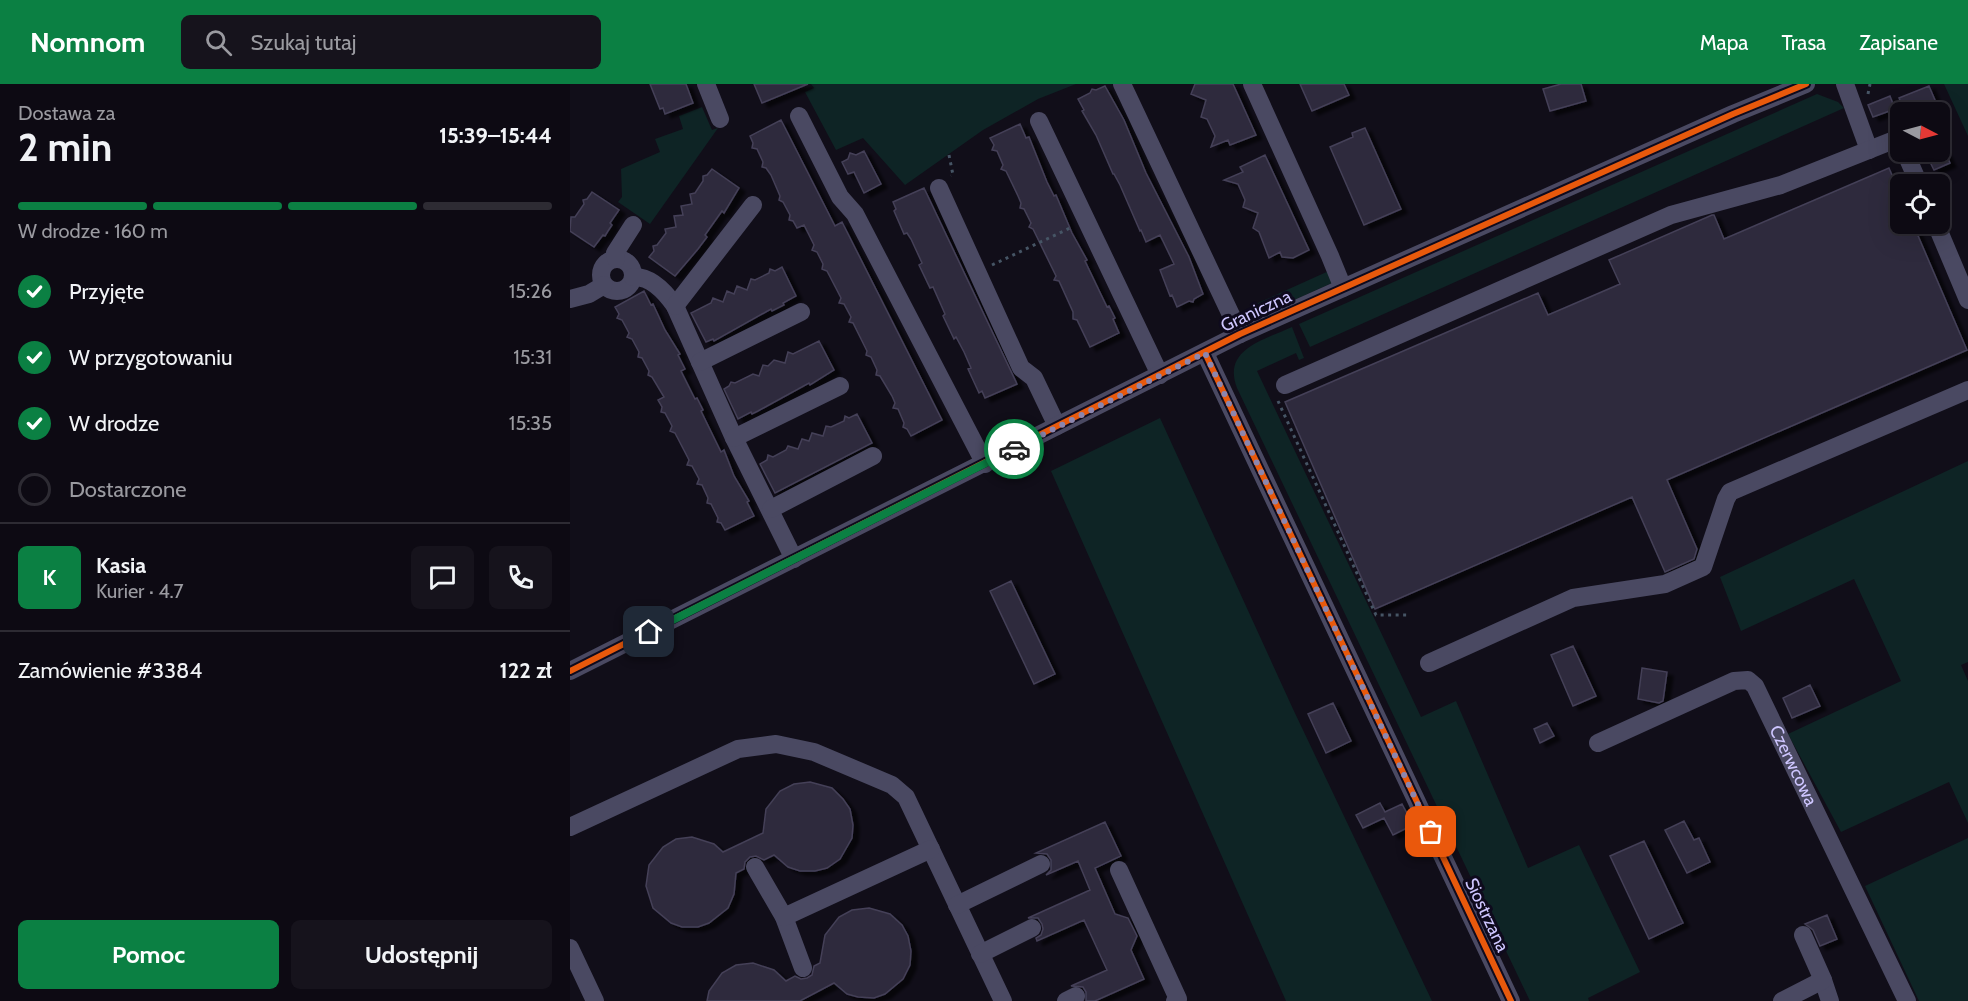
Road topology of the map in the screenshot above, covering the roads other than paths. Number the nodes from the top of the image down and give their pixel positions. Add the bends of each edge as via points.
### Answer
1 (706, 84) edge
2 (1122, 84) edge
3 (1252, 84) edge
4 (1806, 84) edge
5 (1845, 84) edge
6 (799, 116) dead end
7 (720, 119) dead end
8 (1039, 121) dead end
9 (1890, 142) edge
10 (1869, 150) junction
11 (939, 188) dead end
12 (753, 205) dead end
13 (633, 225) dead end
14 (1940, 234) edge
15 (616, 259) junction
16 (633, 278) junction
17 (604, 285) junction
18 (1342, 288) junction
19 (570, 299) edge
20 (1968, 300) edge
21 (675, 306) junction
22 (801, 312) dead end
23 (1240, 334) junction
24 (1205, 353) junction
25 (700, 362) junction
26 (1160, 375) junction
27 (1285, 385) road end
28 (840, 386) dead end
29 (1968, 390) edge
30 (1057, 426) junction
31 (734, 438) junction
32 (873, 456) dead end
33 (985, 464) junction
34 (771, 509) junction
35 (794, 559) junction
36 (1429, 663) dead end
37 (570, 671) edge
38 (1598, 743) dead end
39 (570, 827) edge
40 (931, 849) junction
41 (1041, 864) dead end
42 (755, 867) dead end
43 (1119, 870) dead end
44 (957, 905) junction
45 (784, 917) junction
46 (1032, 928) dead end
47 (1803, 935) dead end
48 (570, 948) edge
49 (980, 954) junction
50 (802, 968) dead end
51 (1823, 980) junction
52 (595, 1001) edge
53 (1003, 1001) edge
54 (1175, 1001) edge
55 (1511, 1001) edge
56 (1782, 1001) edge
57 (1830, 1001) edge
58 (1907, 1001) edge

1 - 7 street
2 - 23 street
3 - 18 street
4 - 18 street, Graniczna
5 - 10 street
6 - 33 street via 840,197 855,214
8 - 26 street
9 - 10 street
10 - 27 street via 1781,185 1671,215
11 - 30 street via 1021,368 1034,378
12 - 21 street
13 - 15 street via 615,253
14 - 20 street
15 - 16 street via 628,262
15 - 17 street via 602,270
16 - 17 street via 623,290 613,291
16 - 21 street via 639,277 664,290
17 - 19 street
18 - 23 street, Graniczna
21 - 25 street
22 - 25 street
23 - 24 street, Graniczna
24 - 26 street, Graniczna
24 - 55 street, Siostrzana
25 - 31 street
26 - 30 street, Graniczna
28 - 31 street
29 - 36 street via 1730,492 1703,567 1665,584 1573,598
30 - 33 street, Graniczna
31 - 34 street
32 - 34 street
33 - 35 street, Graniczna
34 - 35 street
35 - 37 street, Graniczna
38 - 58 street, Czerwcowa via 1734,681 1748,680 1755,686
39 - 40 street via 738,749 776,744 814,752 892,785 906,797
40 - 44 street
40 - 45 street
41 - 44 street
42 - 45 street
43 - 54 street via 1178,999
44 - 49 street
45 - 50 street
46 - 49 street
47 - 51 street
48 - 52 street
49 - 53 street
51 - 56 street
51 - 57 street

